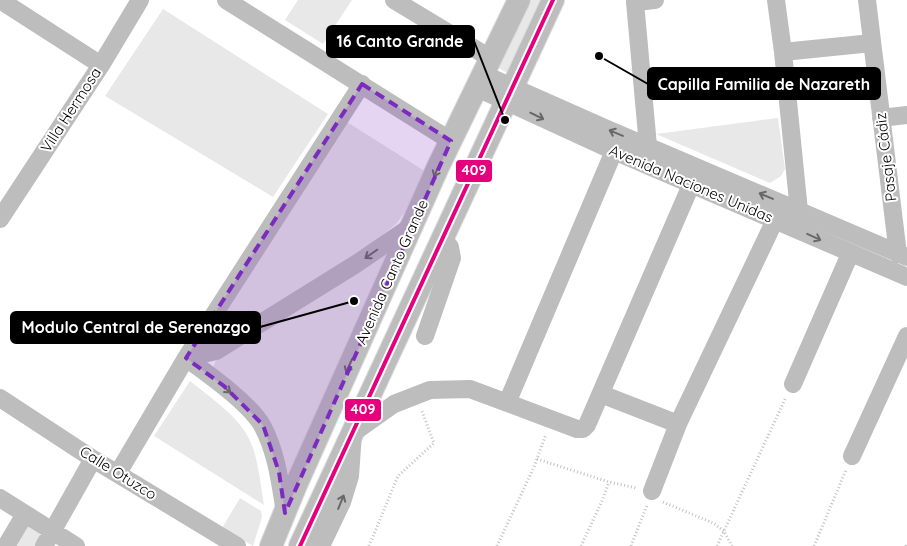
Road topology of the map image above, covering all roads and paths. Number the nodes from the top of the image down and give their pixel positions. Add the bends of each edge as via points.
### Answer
1 (0, 0) edge
2 (140, 0) edge
3 (226, 0) edge
4 (394, 0) edge
5 (519, 0) edge
6 (553, 0) edge
7 (656, 0) edge
8 (776, 0) edge
9 (867, 0) edge
10 (632, 1) edge
11 (872, 43) junction
12 (783, 52) junction
13 (101, 65) junction
14 (483, 73) junction
15 (362, 84) junction
16 (509, 94) junction
17 (907, 114) edge
18 (881, 118) junction
19 (451, 141) junction
20 (648, 146) junction
21 (614, 151) junction
22 (691, 185) junction
23 (799, 210) junction
24 (0, 220) edge
25 (776, 220) junction
26 (412, 228) junction
27 (794, 228) junction
28 (442, 239) junction
29 (850, 254) junction
30 (902, 255) edge
31 (907, 278) edge
32 (425, 336) dead end
33 (907, 336) edge
34 (186, 358) junction
35 (793, 384) joint
36 (601, 394) junction
37 (416, 396) junction
38 (0, 398) edge
39 (508, 403) junction
40 (550, 419) junction
41 (678, 424) junction
42 (353, 433) junction
43 (852, 456) joint
44 (94, 459) junction
45 (537, 459) junction
46 (118, 473) junction
47 (609, 482) junction
48 (651, 493) junction
49 (0, 498) edge
50 (285, 512) junction
51 (25, 514) junction
52 (724, 531) junction
53 (48, 539) edge
54 (230, 544) edge
55 (6, 546) edge
56 (76, 546) edge
57 (271, 546) edge
58 (300, 546) edge
59 (321, 546) edge
60 (369, 546) edge
61 (497, 546) edge
62 (581, 546) edge
63 (631, 546) edge
64 (717, 546) edge
65 (732, 546) edge
66 (814, 546) edge

1 - 13 street
2 - 13 street, Villa Hermosa
3 - 15 street
4 - 14 street, Avenida Naciones Unidas
5 - 14 main road, Avenida Canto Grande
6 - 16 main road, Avenida Canto Grande
7 - 10 street
8 - 12 street
9 - 11 street, Pasaje Cádiz
10 - 20 street
11 - 12 street
11 - 18 street, Pasaje Cádiz
12 - 23 street
13 - 24 street, Villa Hermosa
14 - 16 street, Avenida Naciones Unidas
14 - 19 main road, Avenida Canto Grande
15 - 19 street
15 - 34 street
20 -> 16 street, Avenida Naciones Unidas
16 -> 21 street, Avenida Naciones Unidas
16 - 28 main road, Avenida Canto Grande
17 - 18 street
18 - 30 street, Pasaje Cádiz
19 -> 26 main road, Avenida Canto Grande
23 -> 20 street, Avenida Naciones Unidas
21 - 22 street, Avenida Naciones Unidas
21 - 39 street
22 - 25 street, Avenida Naciones Unidas
22 - 36 street
23 - 27 street
23 - 30 street, Avenida Naciones Unidas
25 - 27 street, Avenida Naciones Unidas
25 - 41 street
26 -> 34 street via 216,351
26 -> 50 main road, Avenida Canto Grande
27 -> 29 street, Avenida Naciones Unidas
28 - 32 street via 450,247 452,258
28 - 42 main road, Avenida Canto Grande
29 - 31 street, Avenida Naciones Unidas
29 - 35 street
33 - 43 street
34 - 46 street
34 -> 50 street via 224,386 262,426 279,472
35 - 52 path
36 - 40 street via 583,429
36 - 41 street
37 - 39 street via 430,390 470,389
37 - 42 street via 394,404
37 - 60 path via 434,443 398,476
38 - 44 street, Calle Otuzco
39 - 40 street
40 - 45 path
41 - 48 street
42 - 58 main road, Avenida Canto Grande
59 -> 42 street via 342,502 350,476
43 - 66 path
44 - 46 street, Calle Otuzco
44 - 53 street
45 - 47 path
45 - 61 path
46 - 54 street, Calle Otuzco
47 - 48 path
47 - 62 path
48 - 52 path via 713,522
48 - 63 path
49 - 51 street
50 - 57 main road, Avenida Canto Grande
51 - 53 street
51 - 55 street
52 - 64 path
52 - 65 path
53 - 56 street

